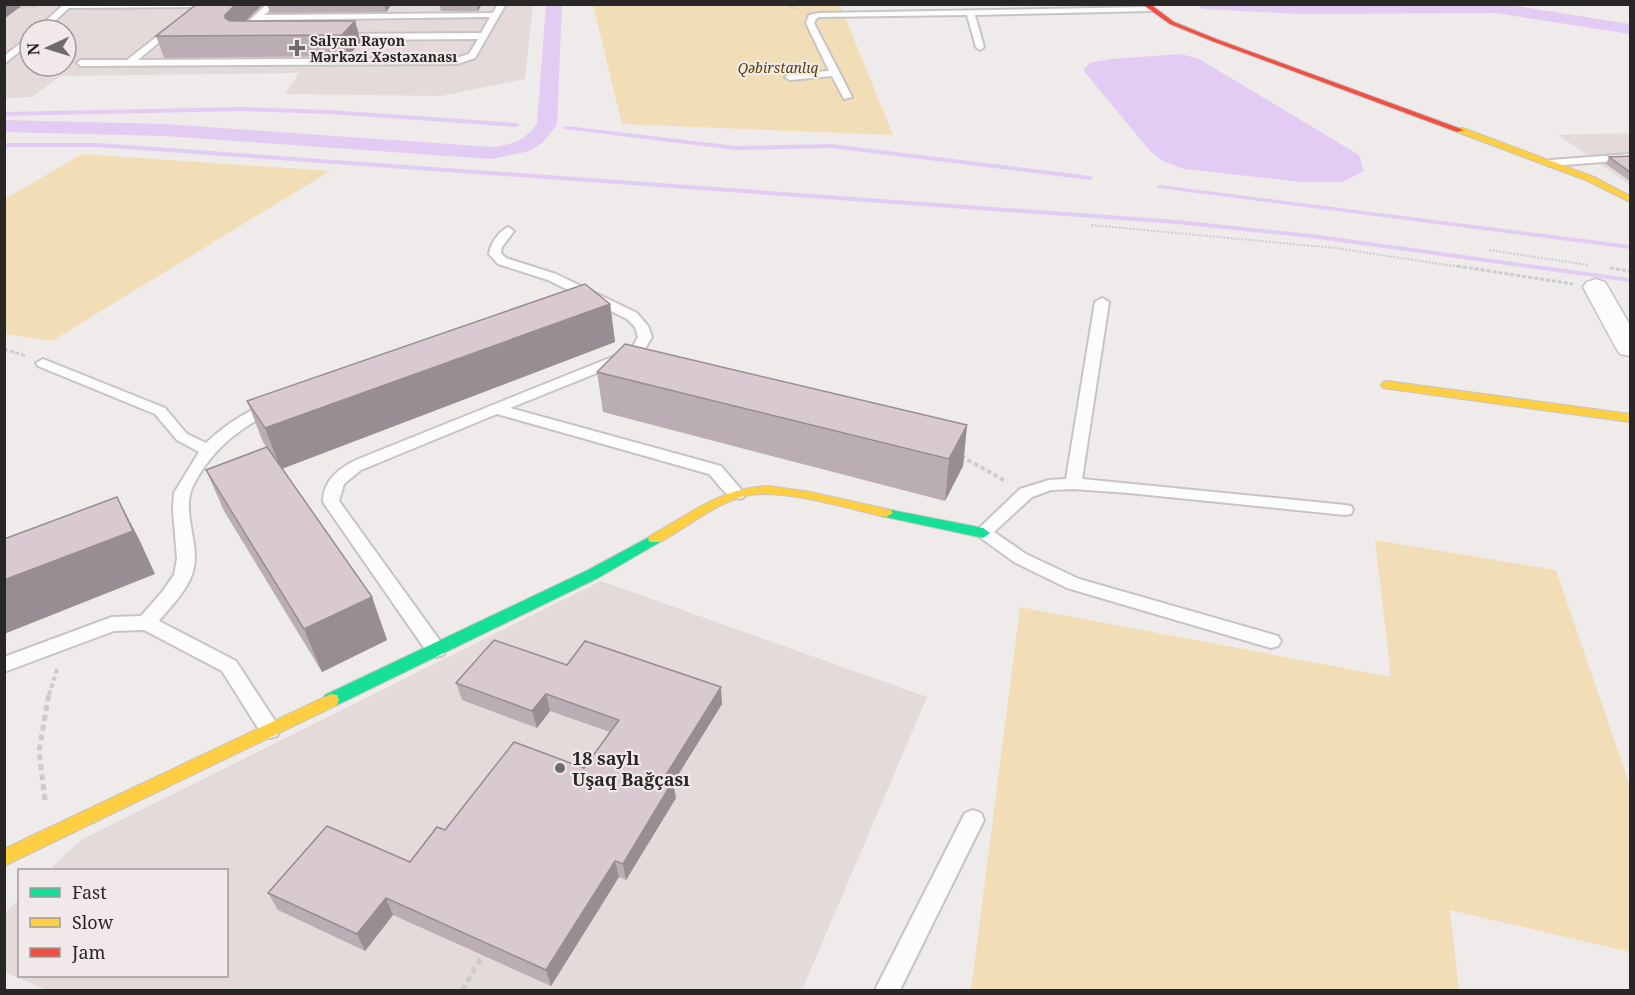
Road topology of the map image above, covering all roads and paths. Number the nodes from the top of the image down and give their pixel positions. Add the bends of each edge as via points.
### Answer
1 (272, 4) edge
2 (502, 4) edge
3 (68, 5) edge
4 (199, 5) edge
5 (1147, 7) edge
6 (190, 12) edge
7 (970, 12) junction
8 (496, 15) junction
9 (53, 18) edge
10 (258, 18) junction
11 (182, 19) edge
12 (483, 36) junction
13 (322, 37) edge
14 (253, 38) edge
15 (980, 47) dead end
16 (18, 49) edge
17 (4, 61) edge
18 (130, 62) junction
19 (81, 63) dead end
20 (835, 73) junction
21 (790, 77) dead end
22 (847, 97) dead end
23 (1630, 157) edge
24 (1550, 163) junction
25 (1630, 199) edge
26 (1091, 225) dead end
27 (508, 231) dead end
28 (1489, 250) dead end
29 (1630, 271) edge
30 (1595, 273) junction
31 (591, 295) junction
32 (1102, 302) dead end
33 (569, 304) edge
34 (1630, 348) edge
35 (43, 363) dead end
36 (1387, 385) dead end
37 (282, 403) edge
38 (496, 409) junction
39 (1630, 417) edge
40 (207, 450) junction
41 (953, 451) edge
42 (1073, 484) junction
43 (1026, 493) junction
44 (736, 494) junction
45 (1345, 510) dead end
46 (983, 533) junction
47 (146, 623) junction
48 (67, 640) junction
49 (1271, 642) dead end
50 (435, 650) junction
51 (4, 665) edge
52 (270, 730) junction
53 (973, 820) dead end
54 (50, 836) junction
55 (4, 858) edge
56 (483, 955) edge
57 (462, 990) edge
58 (887, 990) edge

1 - 10 lane
2 - 8 lane
3 - 4 lane
3 - 9 lane
4 - 6 lane
5 - 7 lane
5 - 24 street via 1172,23 1214,40
7 - 15 lane
7 - 20 lane via 812,17 810,23
8 - 10 lane
8 - 12 lane
10 - 14 lane via 237,37
11 - 18 lane
12 - 13 lane
12 - 18 lane via 472,56 457,62
16 - 17 lane
18 - 19 lane
20 - 21 lane
20 - 22 lane
23 - 24 lane
24 - 25 street
26 - 30 path
27 - 31 lane via 496,247 495,254 502,261
28 - 30 path
29 - 30 path
30 - 34 street
31 - 33 lane
31 - 38 lane via 632,316 641,326 645,337 638,349
32 - 42 lane
35 - 40 lane via 160,411 182,437
36 - 39 street
37 - 40 lane via 246,419
38 - 44 lane via 715,470
38 - 50 lane via 351,469 337,479 331,491 331,501
40 - 47 lane via 182,494 185,566 180,581
41 - 43 path
42 - 43 lane
42 - 45 lane
43 - 46 lane
44 - 46 street via 759,490 786,492
44 - 50 street via 593,574
46 - 49 lane via 1020,558 1073,584
47 - 48 lane via 112,624
47 - 52 lane via 229,666
48 - 51 lane
48 - 54 path via 50,688 39,751
50 - 52 street
52 - 54 street
53 - 58 lane
54 - 55 street
56 - 57 path

